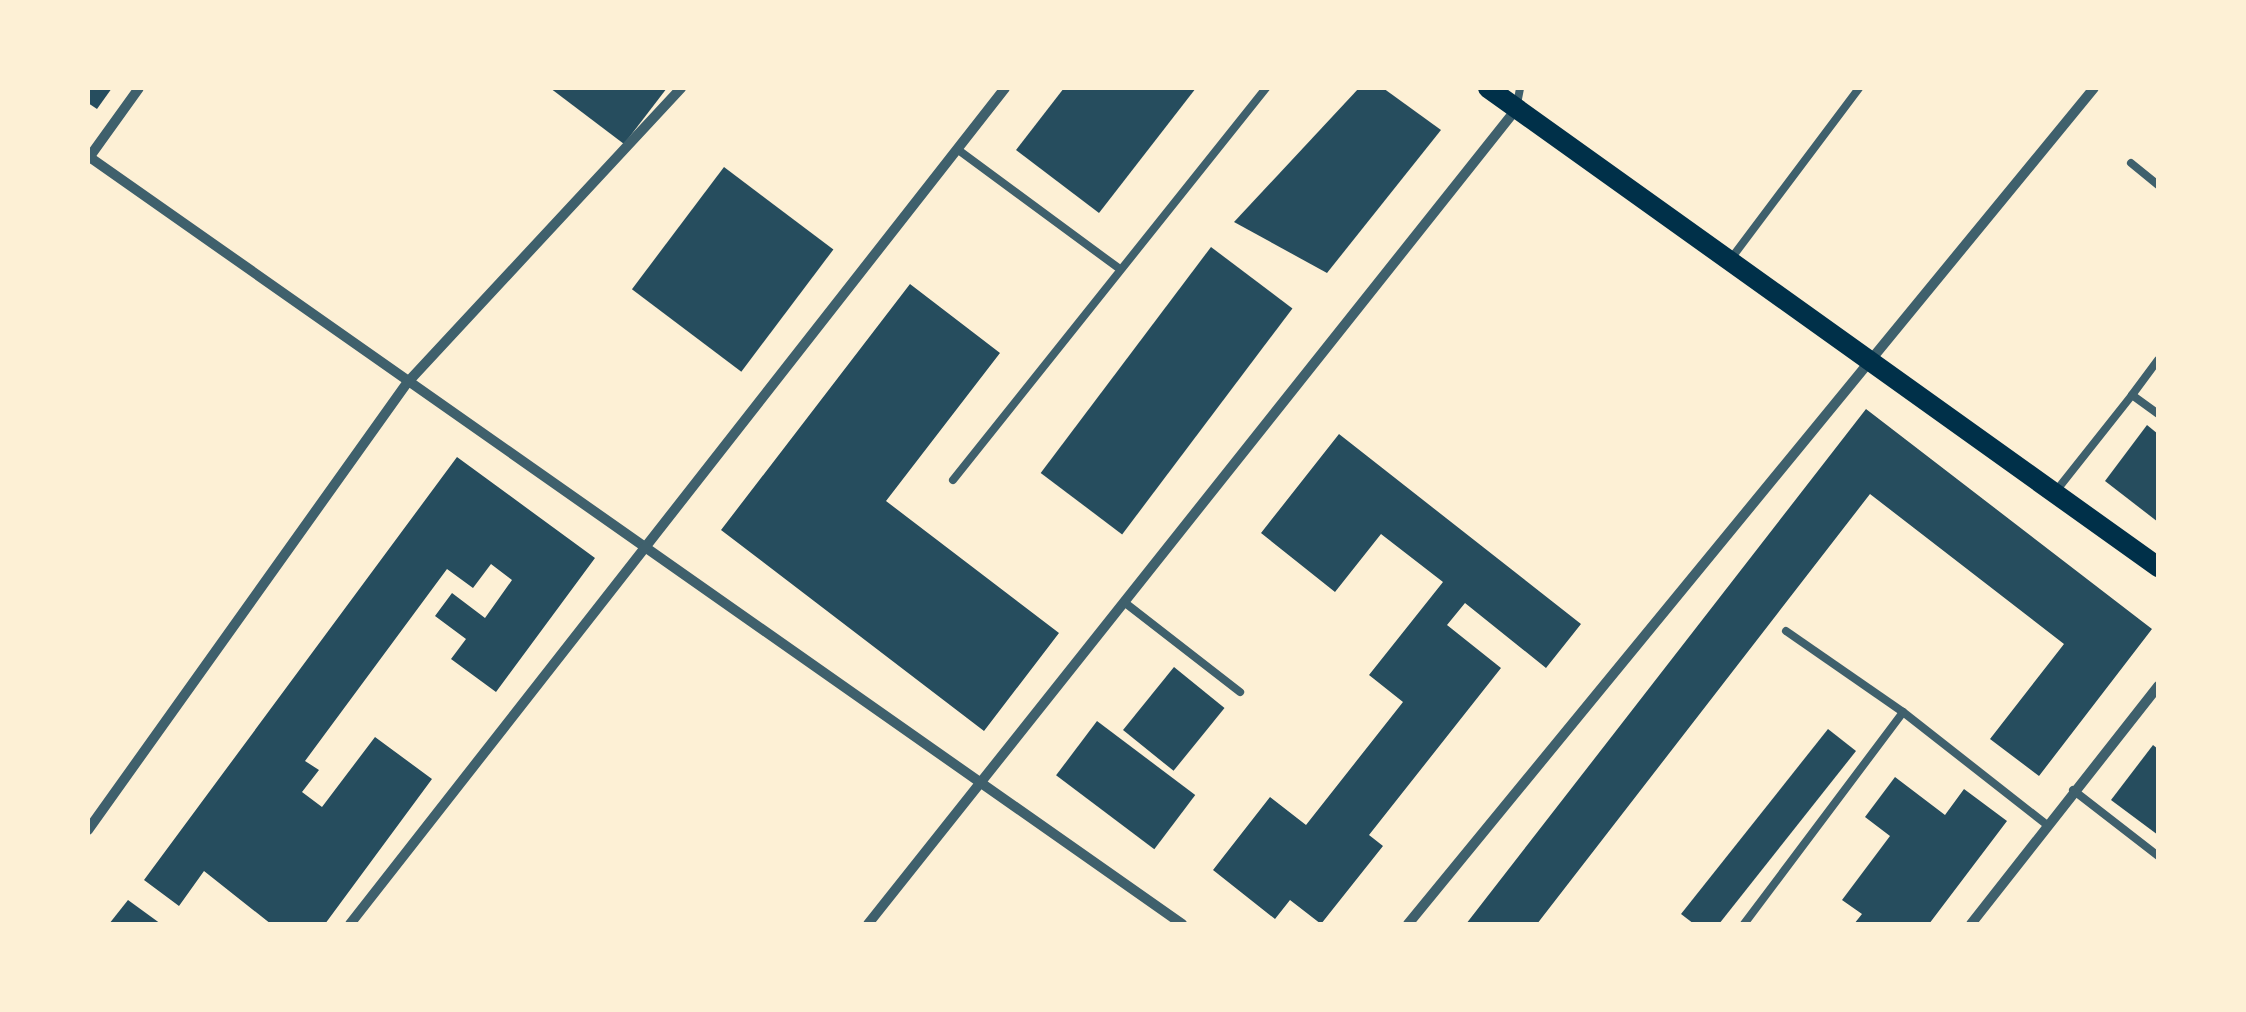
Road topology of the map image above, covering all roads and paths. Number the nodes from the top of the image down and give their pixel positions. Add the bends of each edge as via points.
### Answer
1 (140, 88) edge
2 (682, 88) edge
3 (1005, 88) edge
4 (1266, 88) edge
5 (1488, 88) edge
6 (1859, 88) edge
7 (2094, 88) edge
8 (1518, 98) edge
9 (957, 148) junction
10 (88, 158) edge
11 (2131, 164) dead end
12 (2158, 185) edge
13 (1730, 260) junction
14 (1117, 267) junction
15 (1870, 360) junction
16 (2158, 360) edge
17 (407, 383) junction
18 (2132, 395) junction
19 (2158, 414) edge
20 (954, 480) dead end
21 (2056, 491) junction
22 (646, 547) junction
23 (2158, 567) edge
24 (1124, 602) junction
25 (1786, 631) dead end
26 (2158, 686) edge
27 (1240, 692) dead end
28 (1902, 712) junction
29 (980, 784) junction
30 (2073, 790) junction
31 (2048, 825) junction
32 (88, 830) edge
33 (2158, 856) edge
34 (350, 924) edge
35 (868, 924) edge
36 (1182, 924) edge
37 (1408, 924) edge
38 (1744, 924) edge
39 (1971, 924) edge

1 - 10 street
2 - 17 street
3 - 9 street
4 - 14 lane
5 - 8 main road
6 - 13 lane
7 - 15 street
8 - 13 main road
8 - 24 street
9 - 14 lane
9 - 22 street
10 - 17 street
11 - 12 lane
13 - 15 main road
14 - 20 lane
15 - 21 main road
15 - 37 street
16 - 18 lane
17 - 22 street
17 - 32 street
18 - 19 lane
18 - 21 lane
21 - 23 main road
22 - 29 street
22 - 34 street
24 - 27 lane
24 - 29 street
25 - 28 lane
26 - 30 street
28 - 31 lane
28 - 38 lane
29 - 35 street
29 - 36 street
30 - 31 street
30 - 33 lane
31 - 39 street

